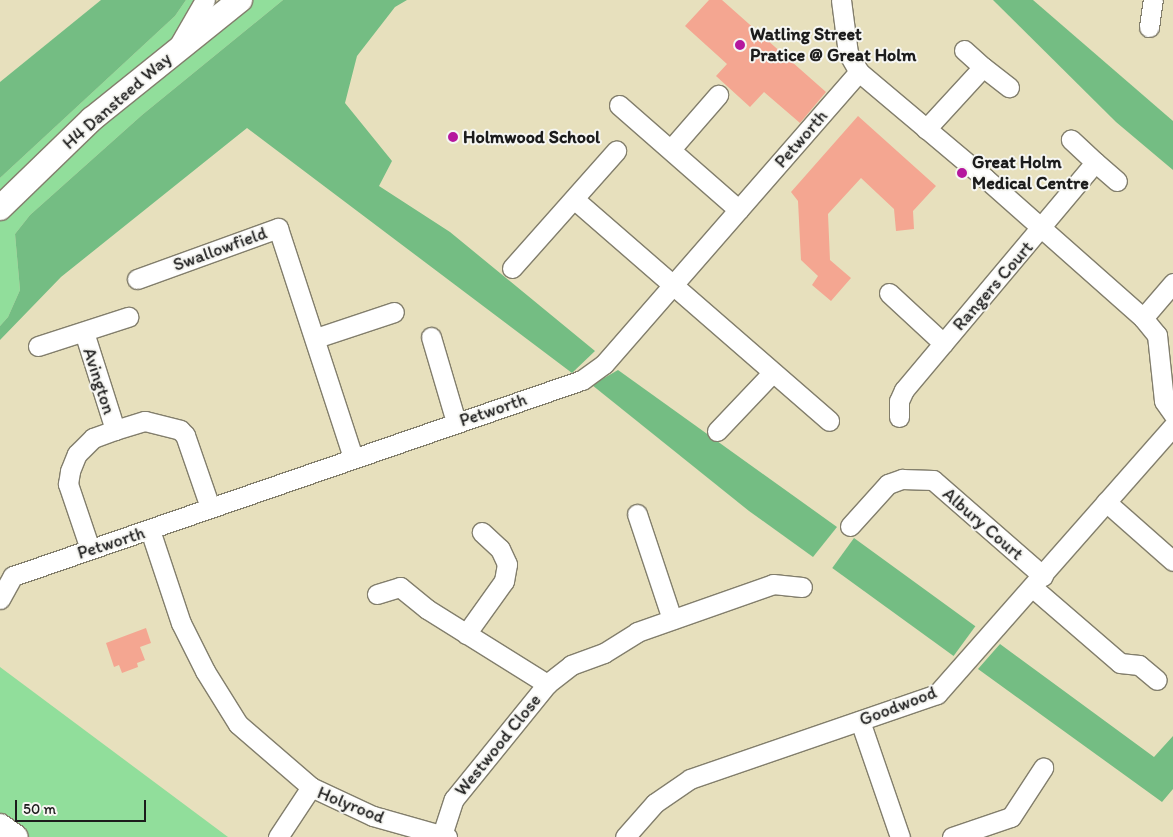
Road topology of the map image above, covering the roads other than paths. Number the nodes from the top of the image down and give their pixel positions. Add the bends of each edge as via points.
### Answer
1 (205, 0) edge
2 (240, 0) edge
3 (841, 0) edge
4 (1153, 0) edge
5 (1149, 27) dead end
6 (176, 50) junction
7 (964, 50) dead end
8 (983, 67) junction
9 (859, 72) junction
10 (1009, 87) dead end
11 (718, 95) dead end
12 (619, 105) dead end
13 (926, 129) junction
14 (1071, 140) dead end
15 (671, 149) junction
16 (616, 152) dead end
17 (1095, 162) junction
18 (1117, 181) dead end
19 (574, 199) junction
20 (0, 208) edge
21 (739, 210) junction
22 (1042, 229) junction
23 (512, 268) dead end
24 (137, 278) dead end
25 (1173, 283) edge
26 (672, 285) junction
27 (889, 294) dead end
28 (394, 312) dead end
29 (128, 317) dead end
30 (1143, 318) junction
31 (84, 332) junction
32 (431, 337) dead end
33 (316, 338) junction
34 (943, 343) junction
35 (38, 346) dead end
36 (772, 373) junction
37 (1173, 414) edge
38 (899, 417) dead end
39 (829, 421) dead end
40 (456, 422) junction
41 (1173, 426) edge
42 (115, 430) junction
43 (717, 431) dead end
44 (353, 457) junction
45 (1106, 502) junction
46 (210, 507) junction
47 (636, 514) dead end
48 (850, 526) dead end
49 (150, 530) junction
50 (482, 532) dead end
51 (90, 548) junction
52 (1173, 560) edge
53 (6, 573) edge
54 (1037, 582) junction
55 (802, 587) dead end
56 (377, 594) dead end
57 (0, 599) edge
58 (672, 618) junction
59 (466, 634) junction
60 (1157, 680) dead end
61 (547, 684) junction
62 (860, 721) junction
63 (1042, 768) dead end
64 (311, 788) junction
65 (0, 826) edge
66 (444, 836) edge
67 (16, 837) edge
68 (278, 837) edge
69 (626, 837) edge
70 (900, 837) edge
71 (952, 837) edge

1 - 6 street
2 - 6 street, H4 Dansteed Way
3 - 9 street via 848,53
4 - 5 street
6 - 20 street, H4 Dansteed Way via 92,119
7 - 8 street
8 - 10 street
8 - 13 street
9 - 13 street
9 - 21 street, Petworth
11 - 15 street
12 - 15 street
13 - 22 street
14 - 17 street
15 - 21 street
16 - 19 street
17 - 18 street
17 - 22 street, Rangers Court
19 - 23 street
19 - 26 street
21 - 26 street, Petworth
22 - 30 street
22 - 34 street, Rangers Court
24 - 33 street, Swallowfield via 278,228
25 - 30 street
26 - 36 street
26 - 40 street, Petworth via 604,364 582,380
27 - 34 street, Rangers Court
28 - 33 street
29 - 31 street, Avington
30 - 37 street via 1157,335 1164,401
31 - 35 street, Avington
31 - 42 street, Avington
32 - 40 street
33 - 44 street, Swallowfield
34 - 38 street, Rangers Court via 904,390 899,401
36 - 39 street
36 - 43 street
40 - 44 street, Petworth
41 - 45 street, Goodwood
42 - 46 street, Avington via 145,421 180,430
42 - 51 street, Avington via 93,438 77,454 70,471 68,484
44 - 46 street, Petworth
45 - 52 street
45 - 54 street, Goodwood
46 - 49 street, Petworth
47 - 58 street
48 - 54 street, Albury Court via 888,484 902,479 933,480
49 - 51 street, Petworth
49 - 64 street via 182,623 205,671 238,724
50 - 59 street via 500,549 507,564 504,581
51 - 53 street, Petworth
53 - 57 street, Petworth
54 - 60 street, Albury Court via 1120,663 1139,665
54 - 62 street, Goodwood via 938,694
55 - 58 street, Westwood Close via 773,584
56 - 59 street, Westwood Close via 400,587
58 - 61 street, Westwood Close via 637,632 604,653 571,665
59 - 61 street, Westwood Close
61 - 66 street, Westwood Close via 454,799
62 - 69 street, Goodwood via 690,779 655,803
62 - 70 street
63 - 71 street via 1011,817
64 - 66 street, Holyrood via 372,816
64 - 68 street, Holyrood
65 - 67 street

